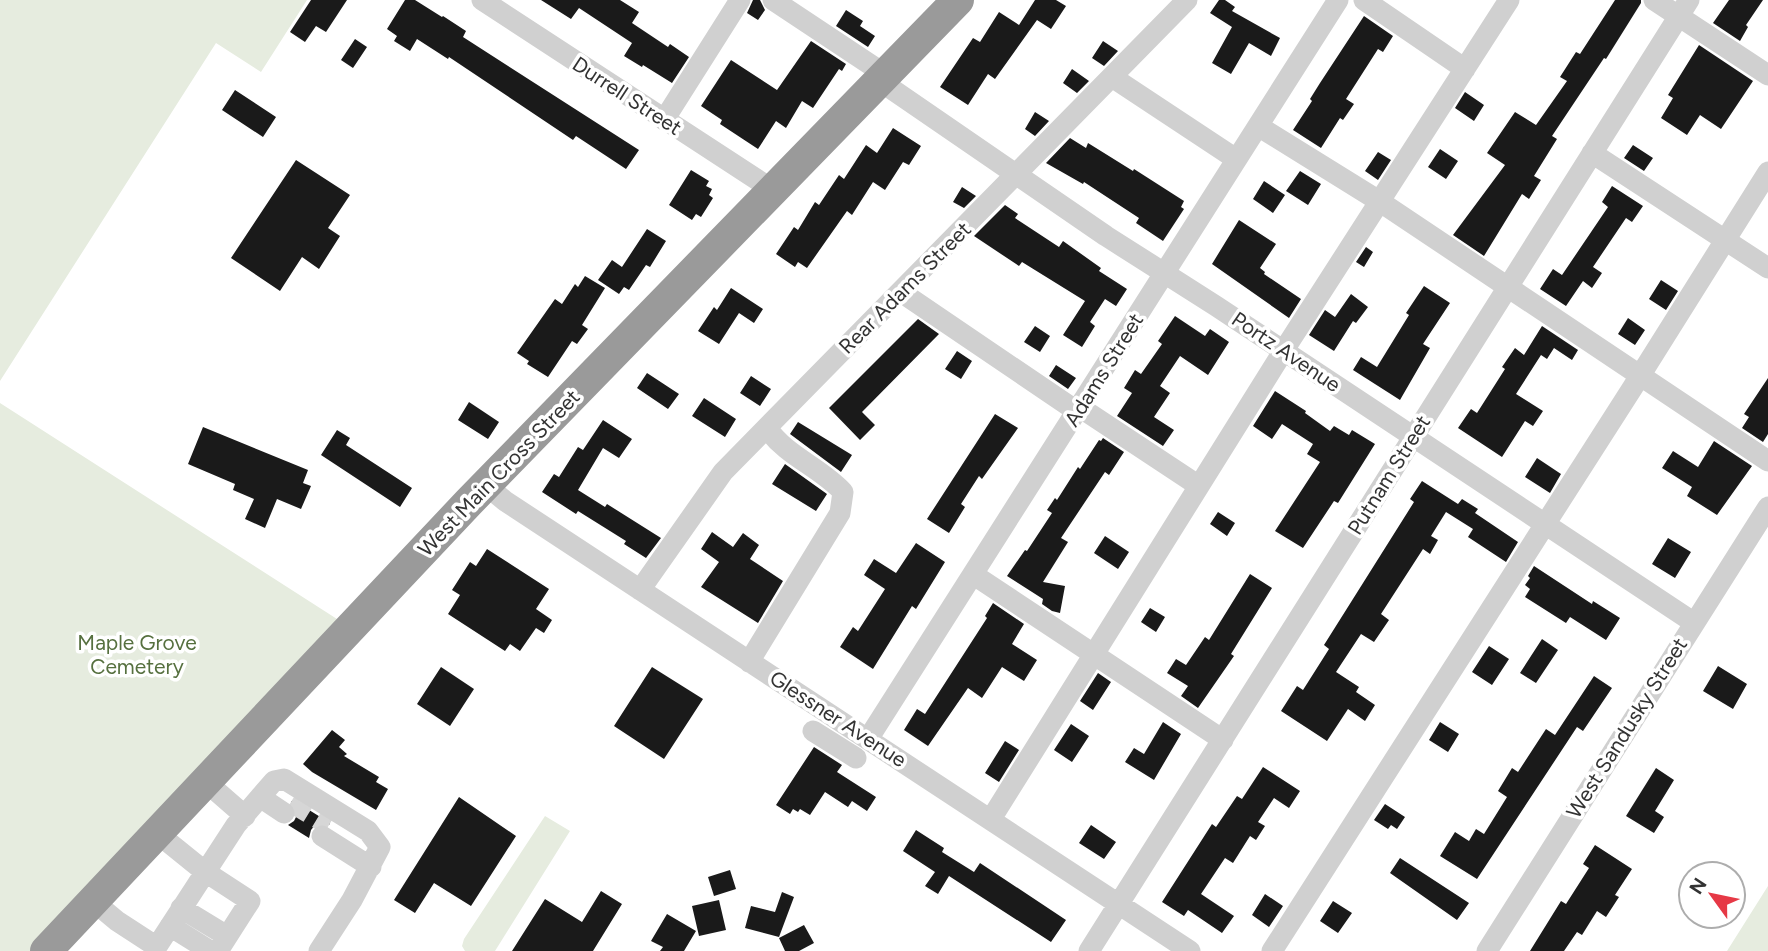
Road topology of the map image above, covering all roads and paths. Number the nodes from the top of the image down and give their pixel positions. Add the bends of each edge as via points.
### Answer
1 (483, 0) edge
2 (740, 0) edge
3 (773, 0) edge
4 (958, 0) edge
5 (1187, 0) edge
6 (1339, 0) edge
7 (1364, 0) edge
8 (1509, 0) edge
9 (1654, 0) edge
10 (1684, 8) edge
11 (1465, 69) junction
12 (1768, 75) edge
13 (1112, 77) junction
14 (883, 78) junction
15 (664, 120) junction
16 (1258, 126) junction
17 (1592, 153) junction
18 (1236, 159) junction
19 (1768, 172) edge
20 (1017, 175) junction
21 (773, 190) junction
22 (1379, 201) junction
23 (1725, 240) junction
24 (1768, 268) edge
25 (1163, 272) junction
26 (1508, 288) junction
27 (901, 292) junction
28 (1284, 351) junction
29 (1641, 375) junction
30 (1079, 410) junction
31 (766, 428) junction
32 (1414, 436) junction
33 (1768, 461) edge
34 (487, 486) junction
35 (1199, 486) junction
36 (1768, 507) edge
37 (1544, 524) junction
38 (974, 575) junction
39 (639, 590) junction
40 (1693, 622) junction
41 (1093, 655) junction
42 (749, 662) junction
43 (813, 731) dead end
44 (868, 739) junction
45 (1223, 740) junction
46 (856, 758) dead end
47 (206, 782) junction
48 (264, 792) junction
49 (288, 807) tunnel mouth
50 (245, 816) junction
51 (991, 819) junction
52 (325, 830) tunnel mouth
53 (157, 834) junction
54 (374, 861) junction
55 (204, 871) junction
56 (93, 901) junction
57 (1118, 903) junction
58 (175, 917) junction
59 (222, 944) edge
60 (159, 948) edge
61 (320, 949) edge
62 (46, 951) edge
63 (210, 951) edge
64 (1089, 951) edge
65 (1190, 951) edge
66 (1272, 951) edge
67 (1487, 951) edge

1 - 15 street, Durrell Street
2 - 15 street
3 - 14 street, Portz Avenue
4 - 14 highway, West Main Cross Street
5 - 13 street, Rear Adams Street
6 - 16 street, Adams Street
7 - 11 street
8 - 11 street
9 - 10 street
10 - 12 street
10 - 17 street, Putnam Street
11 - 22 street
13 - 18 street
13 - 20 street, Rear Adams Street
14 - 20 street, Portz Avenue
14 - 21 highway, West Main Cross Street
15 - 21 street, Durrell Street
16 - 18 street, Adams Street
16 - 22 street
17 - 23 street
17 - 26 street, Putnam Street
18 - 25 street, Adams Street
19 - 23 street
20 - 25 street, Portz Avenue
20 - 27 street, Rear Adams Street
21 - 34 highway, West Main Cross Street
22 - 26 street
22 - 28 street
23 - 24 street
23 - 29 street
25 - 28 street, Portz Avenue
25 - 30 street, Adams Street
26 - 29 street
26 - 32 street, Putnam Street
27 - 30 street
27 - 31 street, Rear Adams Street
28 - 32 street, Portz Avenue
28 - 35 street
29 - 33 street
29 - 37 street
30 - 35 street
30 - 38 street, Adams Street
31 - 39 street, Rear Adams Street via 723,472
31 - 42 street via 777,443 843,492 840,513
32 - 37 street, Portz Avenue
32 - 45 street, Putnam Street
34 - 39 street, Glessner Avenue
34 - 47 highway, West Main Cross Street
35 - 41 street
36 - 40 street, West Sandusky Street
37 - 40 street, Portz Avenue
37 - 66 street
38 - 41 street
38 - 44 street, Adams Street
39 - 42 street, Glessner Avenue
40 - 67 street, West Sandusky Street
41 - 45 street
41 - 51 street
42 - 44 street, Glessner Avenue
43 - 46 street
44 - 51 street, Glessner Avenue
45 - 57 street, Putnam Street
47 - 50 street
47 - 53 highway, West Main Cross Street
48 - 49 street
48 - 50 street
48 - 54 street via 274,780 292,782 368,831 380,847
50 - 55 street
51 - 57 street, Glessner Avenue
52 - 54 street
53 - 55 street
53 - 56 highway, West Main Cross Street
54 - 61 street
55 - 58 street
55 - 59 street via 250,901
56 - 60 street
56 - 62 highway, West Main Cross Street
57 - 64 street, Putnam Street
57 - 65 street, Glessner Avenue
58 - 59 street
58 - 60 street
58 - 63 street

